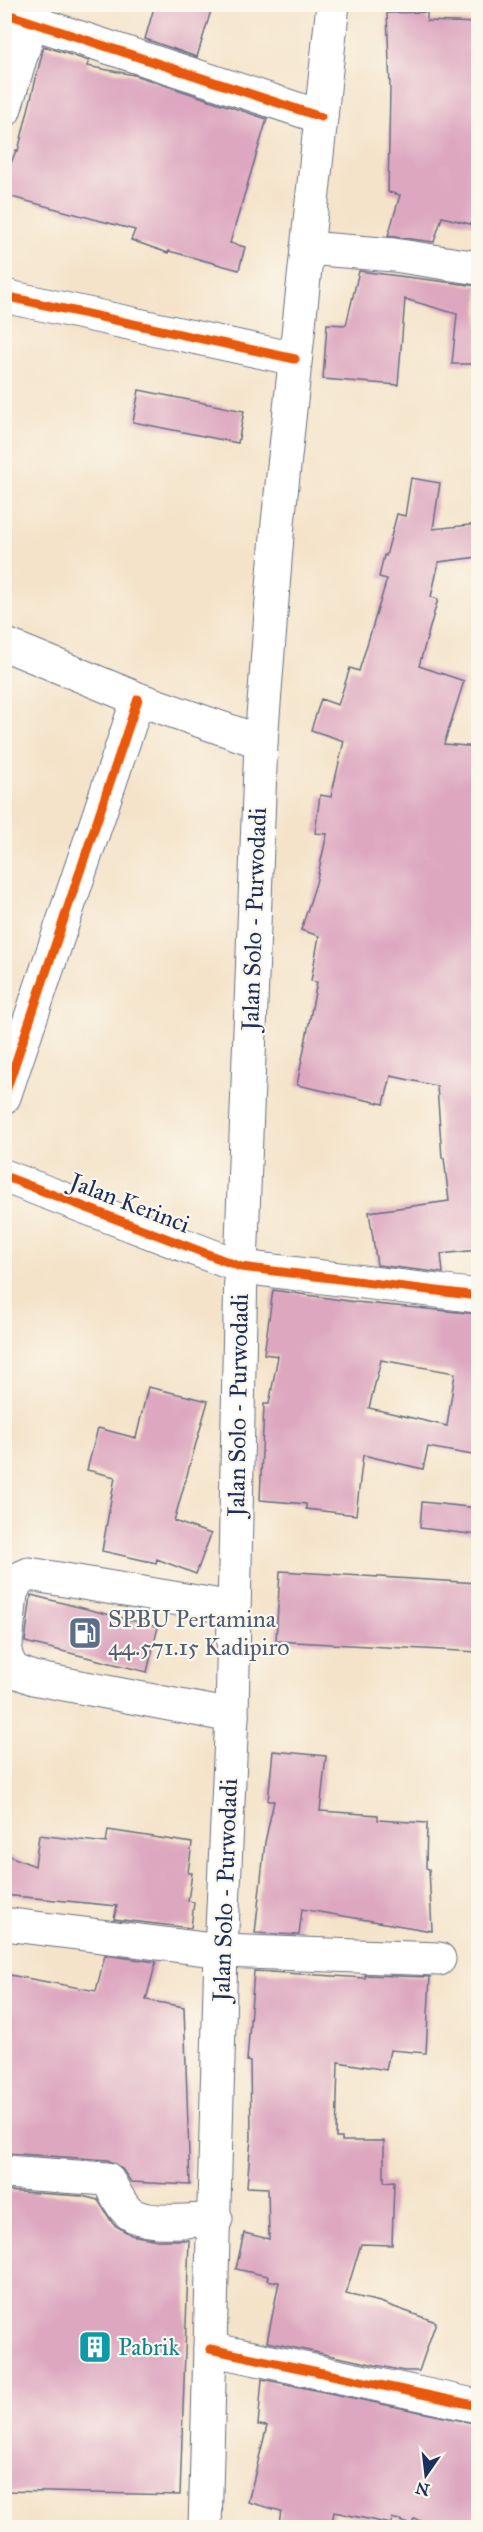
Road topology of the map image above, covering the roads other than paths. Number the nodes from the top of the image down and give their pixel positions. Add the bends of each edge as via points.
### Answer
1 (333, 4) edge
2 (24, 13) edge
3 (4, 111) edge
4 (321, 117) junction
5 (307, 248) junction
6 (478, 268) edge
7 (4, 296) edge
8 (295, 360) junction
9 (4, 644) edge
10 (138, 699) junction
11 (261, 742) junction
12 (4, 1097) edge
13 (4, 1176) edge
14 (241, 1267) junction
15 (478, 1296) edge
16 (233, 1608) junction
17 (232, 1716) junction
18 (4, 1924) edge
19 (221, 1951) junction
20 (439, 1959) dead end
21 (4, 2172) edge
22 (216, 2219) junction
23 (210, 2349) junction
24 (478, 2406) edge
25 (205, 2528) edge

1 - 4 main road, Jalan Solo - Purwodadi
2 - 3 main road
2 - 4 main road
4 - 5 main road, Jalan Solo - Purwodadi
5 - 6 main road via 394,255
5 - 8 main road, Jalan Solo - Purwodadi
7 - 8 main road
8 - 11 main road, Jalan Solo - Purwodadi
9 - 10 main road
10 - 11 main road
10 - 12 main road
11 - 14 main road, Jalan Solo - Purwodadi
13 - 14 main road, Jalan Kerinci
14 - 15 main road, Jalan Kerinci
14 - 16 main road, Jalan Solo - Purwodadi
16 - 17 main road, Jalan Solo - Purwodadi
16 - 17 main road via 29,1574 18,1579 11,1593 5,1655 13,1670 33,1678
17 - 19 main road, Jalan Solo - Purwodadi
18 - 19 main road
19 - 20 main road
19 - 22 main road, Jalan Solo - Purwodadi
21 - 22 main road via 107,2179 129,2213 141,2218
22 - 23 main road, Jalan Solo - Purwodadi
23 - 24 main road
23 - 25 main road, Jalan Solo - Purwodadi

